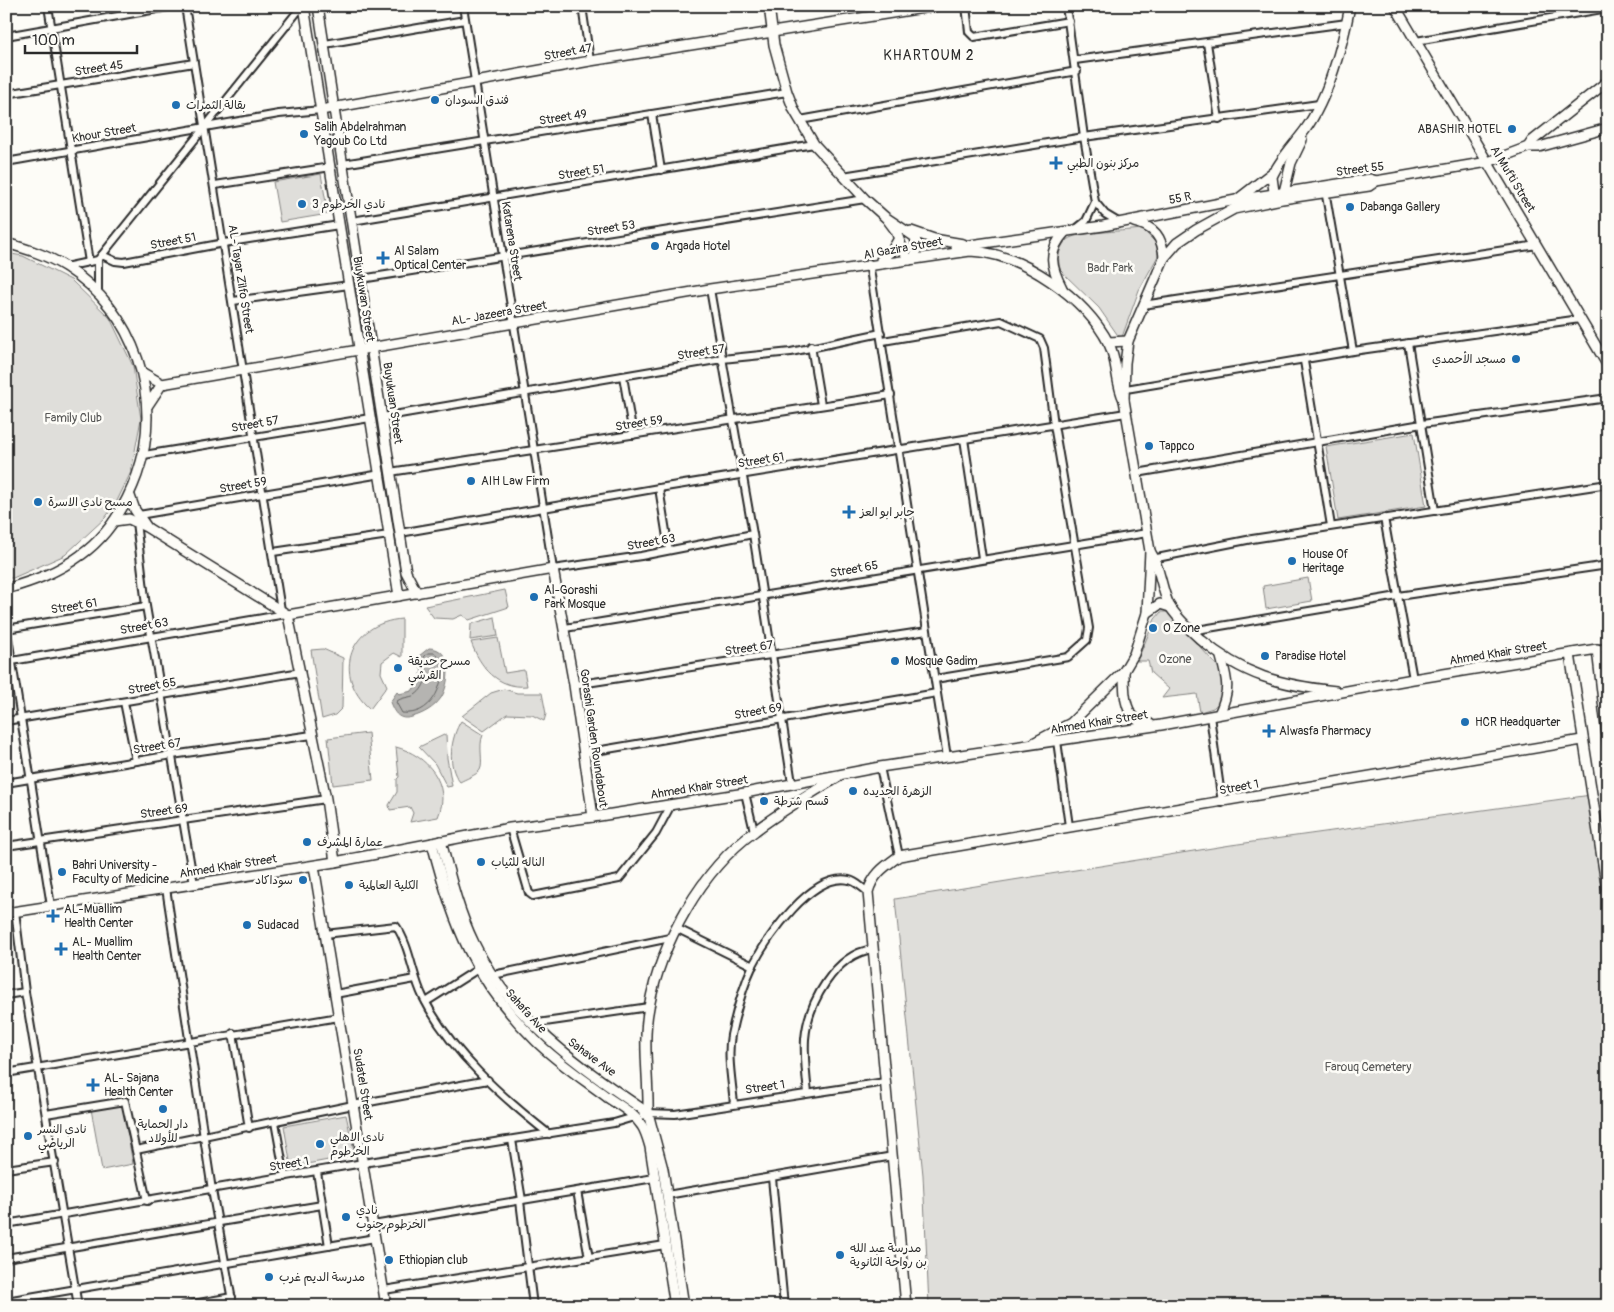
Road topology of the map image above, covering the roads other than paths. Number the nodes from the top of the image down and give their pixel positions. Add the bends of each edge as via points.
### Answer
1 (48, 6) edge
2 (174, 6) edge
3 (185, 6) edge
4 (303, 6) edge
5 (318, 6) edge
6 (463, 6) edge
7 (582, 6) edge
8 (769, 6) edge
9 (936, 6) edge
10 (966, 6) edge
11 (1066, 6) edge
12 (1350, 6) edge
13 (1395, 6) edge
14 (1565, 6) edge
15 (1608, 8) edge
16 (1566, 15) junction
17 (465, 20) junction
18 (1069, 21) junction
19 (1347, 23) junction
20 (50, 29) junction
21 (773, 32) junction
22 (6, 36) edge
23 (1416, 41) junction
24 (1207, 43) junction
25 (325, 44) junction
26 (1075, 60) junction
27 (590, 61) junction
28 (194, 64) junction
29 (1077, 71) junction
30 (475, 81) junction
31 (1608, 81) edge
32 (60, 85) junction
33 (787, 92) junction
34 (6, 94) edge
35 (1319, 104) junction
36 (334, 108) junction
37 (321, 110) junction
38 (652, 114) junction
39 (1219, 119) junction
40 (800, 120) junction
41 (205, 127) junction
42 (1608, 128) edge
43 (1305, 130) junction
44 (1084, 137) junction
45 (485, 141) junction
46 (1536, 143) junction
47 (814, 144) junction
48 (72, 151) junction
49 (6, 162) edge
50 (1488, 162) junction
51 (343, 164) junction
52 (331, 167) junction
53 (661, 170) junction
54 (1274, 171) junction
55 (843, 176) junction
56 (1289, 176) junction
57 (215, 185) junction
58 (1308, 189) junction
59 (1325, 190) junction
60 (1279, 196) junction
61 (494, 198) junction
62 (865, 199) junction
63 (1236, 200) junction
64 (1096, 202) junction
65 (886, 217) junction
66 (352, 222) junction
67 (1124, 222) junction
68 (339, 226) junction
69 (910, 231) junction
70 (1070, 231) junction
71 (898, 240) junction
72 (6, 243) edge
73 (224, 243) junction
74 (1537, 245) junction
75 (969, 248) junction
76 (503, 256) junction
77 (100, 257) junction
78 (911, 257) junction
79 (1164, 258) junction
80 (881, 260) junction
81 (89, 262) junction
82 (869, 264) junction
83 (65, 267) junction
84 (841, 270) joint
85 (1340, 274) junction
86 (361, 279) junction
87 (349, 284) junction
88 (1062, 288) junction
89 (710, 289) junction
90 (98, 293) junction
91 (233, 301) junction
92 (1143, 305) junction
93 (1580, 318) junction
94 (514, 323) junction
95 (881, 333) junction
96 (882, 341) junction
97 (1128, 341) junction
98 (1108, 342) junction
99 (1408, 343) junction
100 (811, 346) junction
101 (372, 347) junction
102 (360, 351) junction
103 (1353, 351) junction
104 (722, 359) junction
105 (1304, 360) junction
106 (1608, 366) edge
107 (244, 371) junction
108 (143, 373) junction
109 (624, 376) junction
110 (162, 384) junction
111 (1122, 389) junction
112 (525, 391) junction
113 (891, 395) junction
114 (1608, 398) edge
115 (148, 405) junction
116 (821, 405) junction
117 (1126, 413) junction
118 (382, 417) junction
119 (370, 418) junction
120 (732, 420) junction
121 (1054, 424) junction
122 (1422, 424) junction
123 (633, 435) junction
124 (254, 436) junction
125 (964, 439) junction
126 (1318, 442) junction
127 (534, 450) junction
128 (898, 450) junction
129 (144, 455) junction
130 (385, 473) junction
131 (1136, 473) junction
132 (742, 474) junction
133 (1608, 484) edge
134 (659, 488) junction
135 (263, 492) junction
136 (130, 496) junction
137 (544, 510) junction
138 (1435, 511) junction
139 (138, 518) junction
140 (1384, 518) junction
141 (114, 521) junction
142 (1331, 526) junction
143 (400, 533) junction
144 (1147, 533) junction
145 (753, 534) junction
146 (389, 535) junction
147 (1074, 544) junction
148 (669, 550) junction
149 (273, 552) junction
150 (1151, 556) junction
151 (982, 558) junction
152 (1608, 565) edge
153 (553, 569) junction
154 (917, 570) junction
155 (6, 589) edge
156 (417, 593) junction
157 (399, 596) junction
158 (1398, 596) junction
159 (763, 597) junction
160 (146, 606) junction
161 (1170, 607) junction
162 (285, 613) junction
163 (1148, 613) junction
164 (6, 625) edge
165 (564, 628) junction
166 (6, 629) edge
167 (927, 631) junction
168 (1191, 631) junction
169 (151, 636) junction
170 (1608, 647) edge
171 (1597, 649) junction
172 (1570, 654) junction
173 (771, 656) junction
174 (1221, 657) junction
175 (9, 661) edge
176 (1124, 671) junction
177 (301, 672) junction
178 (935, 678) junction
179 (1413, 679) junction
180 (574, 685) junction
181 (1349, 692) junction
182 (937, 693) junction
183 (162, 696) junction
184 (124, 702) junction
185 (1214, 715) junction
186 (781, 718) junction
187 (21, 719) junction
188 (6, 721) edge
189 (1161, 724) junction
190 (312, 735) junction
191 (1607, 738) edge
192 (1582, 740) junction
193 (1057, 741) junction
194 (1608, 744) edge
195 (1028, 746) junction
196 (584, 753) junction
197 (172, 755) junction
198 (947, 757) junction
199 (136, 761) junction
200 (880, 767) junction
201 (845, 773) junction
202 (31, 780) junction
203 (792, 783) junction
204 (6, 784) edge
205 (745, 793) junction
206 (326, 799) junction
207 (1222, 803) junction
208 (671, 805) junction
209 (593, 817) junction
210 (183, 820) junction
211 (1069, 826) junction
212 (510, 828) junction
213 (754, 831) junction
214 (42, 840) junction
215 (437, 842) junction
216 (6, 846) edge
217 (899, 856) junction
218 (335, 862) junction
219 (314, 866) junction
220 (194, 884) junction
221 (166, 888) junction
222 (868, 892) junction
223 (1608, 896) edge
224 (51, 906) junction
225 (10, 912) edge
226 (676, 928) junction
227 (325, 934) junction
228 (670, 938) junction
229 (873, 949) junction
230 (753, 966) junction
231 (478, 969) junction
232 (493, 975) junction
233 (415, 979) junction
234 (25, 992) junction
235 (335, 994) junction
236 (6, 995) edge
237 (426, 1002) junction
238 (648, 1007) junction
239 (339, 1017) junction
240 (531, 1024) junction
241 (233, 1033) junction
242 (189, 1041) junction
243 (38, 1068) junction
244 (6, 1073) edge
245 (488, 1080) junction
246 (885, 1082) junction
247 (808, 1093) junction
248 (734, 1104) junction
249 (353, 1105) junction
250 (648, 1113) junction
251 (46, 1114) junction
252 (634, 1117) junction
253 (275, 1122) junction
254 (249, 1128) junction
255 (548, 1134) junction
256 (204, 1137) junction
257 (512, 1140) junction
258 (136, 1150) junction
259 (894, 1156) junction
260 (55, 1162) junction
261 (363, 1162) junction
262 (6, 1169) edge
263 (317, 1172) junction
264 (285, 1177) junction
265 (654, 1178) junction
266 (772, 1178) junction
267 (212, 1190) junction
268 (577, 1191) junction
269 (667, 1195) junction
270 (146, 1201) junction
271 (521, 1201) junction
272 (322, 1204) junction
273 (64, 1215) junction
274 (218, 1223) junction
275 (6, 1224) edge
276 (373, 1226) junction
277 (375, 1238) junction
278 (665, 1245) junction
279 (329, 1246) junction
280 (70, 1248) junction
281 (6, 1258) edge
282 (589, 1258) junction
283 (226, 1265) junction
284 (528, 1266) junction
285 (76, 1290) junction
286 (384, 1290) junction
287 (232, 1297) junction
288 (6, 1301) edge
289 (674, 1304) edge
290 (78, 1306) edge
291 (182, 1306) edge
292 (233, 1306) edge
293 (386, 1306) edge
294 (533, 1306) edge
295 (658, 1306) edge
296 (684, 1306) edge
297 (784, 1306) edge
298 (906, 1306) edge

1 - 20 street
2 - 20 street
3 - 28 street, AL- Tayar Zilfo Street
4 - 37 street, Biuykuwan Street
4 - 41 street
5 - 25 street, Buyukuan Street
6 - 17 street, Katarena Street
7 - 27 street
8 - 21 street
9 - 21 street, Street 47
10 - 18 street via 969,32 974,37
11 - 18 street
12 - 19 street
13 - 23 street, Al Mufti Street
14 - 16 street
15 - 16 street
16 - 23 street
17 - 25 street
17 - 30 street, Katarena Street
18 - 26 street
19 - 24 street
19 - 35 street
20 - 22 street
20 - 32 street
21 - 27 street, Street 47
21 - 33 street
23 - 50 street, Al Mufti Street
24 - 26 street
24 - 39 street
25 - 36 street, Buyukuan Street
26 - 29 street
27 - 30 street, Street 47
28 - 32 street, Street 45
28 - 41 street, AL- Tayar Zilfo Street
29 - 40 street
29 - 44 street
30 - 36 street, Street 47
30 - 45 street, Katarena Street
31 - 46 street
32 - 34 street, Street 45
32 - 48 street
33 - 38 street, Street 49
33 - 40 street
35 - 39 street
35 - 43 street
36 - 37 street, Street 47
36 - 51 street, Buyukuan Street
37 - 41 street, Street 47
37 - 52 street, Biuykuwan Street
38 - 45 street, Street 49
38 - 53 street
39 - 44 street
40 - 47 street
41 - 48 street, Khour Street
41 - 57 street, AL- Tayar Zilfo Street
41 - 77 street
42 - 46 street
43 - 54 street
43 - 56 street
44 - 55 street
44 - 64 street
45 - 51 street, Street 49
45 - 61 street, Katarena Street
46 - 50 street, Street 55
47 - 53 street, Street 51
47 - 55 street
48 - 49 street, Khour Street
48 - 81 street
50 - 59 street, Street 55 via 1376,181 1370,179
50 - 74 street, Al Mufti Street
51 - 66 street, Buyukuan Street
52 - 57 street
52 - 68 street, Biuykuwan Street
53 - 61 street, Street 51
54 - 60 street via 1271,182
54 - 63 street
55 - 62 street
56 - 58 street via 1297,185
56 - 60 street
57 - 73 street, AL- Tayar Zilfo Street
58 - 59 street, Street 55
58 - 60 street, Street 55
59 - 60 street
59 - 85 street
60 - 63 street, Street 55
60 - 79 street via 1218,216 1177,244
61 - 66 street, Street 51
61 - 76 street, Katarena Street
62 - 65 street
62 - 76 street, Street 53
63 - 67 street, 55 R
64 - 67 street via 1105,214
64 - 70 street via 1086,221
65 - 69 street
65 - 71 street
66 - 86 street, Buyukuan Street
67 - 70 street, 55 R
67 - 79 street via 1142,224 1154,231 1163,245
68 - 73 street, Street 51
68 - 87 street, Biuykuwan Street
69 - 75 street
69 - 78 street via 917,239
70 - 75 street
70 - 88 street via 1054,247 1051,262
71 - 78 street
71 - 80 street
72 - 83 street via 37,252
73 - 77 street, Street 51 via 124,262
73 - 91 street, AL- Tayar Zilfo Street
74 - 85 street
74 - 93 street, Al Mufti Street
75 - 78 street
75 - 88 street via 1000,257
76 - 86 street, Street 53
76 - 94 street, Katarena Street
77 - 81 street
77 - 90 street
78 - 80 street
78 - 82 street, Al Gazira Street
79 - 92 street
80 - 82 street
81 - 83 street
82 - 84 street, Al Gazira Street
82 - 95 street
83 - 90 street
84 - 89 street, AL- Jazeera Street
85 - 92 street
85 - 103 street
86 - 101 street, Buyukuan Street
87 - 91 street
87 - 102 street, Biuykuwan Street
88 - 98 street
89 - 94 street, AL- Jazeera Street
89 - 104 street
90 - 108 street via 118,317 133,344
91 - 107 street, AL- Tayar Zilfo Street
92 - 97 street
93 - 99 street
93 - 106 street, Al Mufti Street
94 - 101 street, AL- Jazeera Street
94 - 112 street, Katarena Street
95 - 96 street
95 - 100 street, Street 57
96 - 113 street
96 - 121 street via 1006,322 1042,343
97 - 98 street
97 - 111 street
98 - 111 street
99 - 103 street
99 - 122 street
100 - 104 street, Street 57 via 791,352
100 - 116 street
101 - 102 street, AL- Jazeera Street
101 - 118 street, Buyukuan Street
102 - 107 street, AL- Jazeera Street
102 - 119 street, Biuykuwan Street
103 - 105 street
104 - 109 street, Street 57
104 - 120 street
105 - 111 street
105 - 126 street
107 - 110 street, AL- Jazeera Street
107 - 124 street, AL- Tayar Zilfo Street
108 - 110 street
108 - 115 street
109 - 112 street, Street 57
109 - 123 street
110 - 115 street
111 - 117 street
112 - 118 street, Street 57
112 - 127 street, Katarena Street
113 - 116 street, Street 59
113 - 128 street
114 - 122 street
115 - 129 street
116 - 120 street, Street 59
117 - 121 street, Street 61
117 - 131 street
118 - 130 street, Buyukuan Street
119 - 124 street, Street 57
119 - 130 street, Biuykuwan Street
120 - 123 street, Street 59
120 - 132 street
121 - 125 street, Street 61
121 - 147 street
122 - 126 street
122 - 138 street
123 - 127 street, Street 59
124 - 129 street, Street 57
124 - 135 street, AL- Tayar Zilfo Street
125 - 128 street, Street 61
125 - 151 street
126 - 131 street
126 - 142 street
127 - 130 street, Street 59
127 - 137 street, Katarena Street
128 - 132 street, Street 61
128 - 154 street
129 - 136 street
130 - 135 street, Street 59
130 - 143 street, Buyukuan Street
130 - 146 street, Biuykuwan Street
131 - 144 street
132 - 134 street, Street 61
132 - 145 street
133 - 138 street
134 - 137 street, Street 61
134 - 148 street
135 - 139 street, Street 59
135 - 149 street, AL- Tayar Zilfo Street
136 - 139 street
136 - 141 street
137 - 143 street, Street 61
137 - 153 street, Katarena Street
138 - 140 street
139 - 141 street
139 - 160 street
139 - 162 street via 146,527
140 - 142 street
140 - 158 street
141 - 155 street via 83,554 44,577
142 - 150 street
143 - 156 street, Buyukuan Street via 406,572
144 - 147 street, Street 65
144 - 150 street
145 - 148 street, Street 63
145 - 159 street
146 - 149 street
146 - 157 street, Biuykuwan Street
147 - 151 street, Street 65
147 - 178 street via 1089,633 1087,640 1065,658
148 - 153 street, Street 63
149 - 162 street, AL- Tayar Zilfo Street
150 - 161 street
150 - 163 street
151 - 154 street, Street 65
152 - 158 street
153 - 156 street
153 - 165 street, Gorashi Garden Roundabout
154 - 159 street, Street 65
154 - 167 street
156 - 157 street
157 - 162 street
158 - 168 street
158 - 179 street
159 - 165 street, Street 65
159 - 173 street
160 - 166 street, Street 61
160 - 169 street
161 - 163 street via 1160,604
161 - 168 street
162 - 169 street, Street 63
162 - 177 street
163 - 176 street via 1134,654
164 - 166 street
165 - 180 street, Gorashi Garden Roundabout
166 - 175 street
167 - 173 street, Street 67
167 - 178 street
168 - 174 street
169 - 175 street, Street 63
169 - 183 street
170 - 171 street, Ahmed Khair Street
171 - 172 street, Ahmed Khair Street
171 - 191 street
172 - 179 street, Ahmed Khair Street
172 - 192 street
173 - 180 street, Street 67
173 - 186 street
174 - 181 street via 1278,682
174 - 185 street via 1227,697
175 - 187 street
176 - 189 street via 1124,698 1132,714 1140,722
176 - 195 street via 1071,723
177 - 183 street, Street 65
177 - 190 street
178 - 182 street
179 - 181 street, Ahmed Khair Street
180 - 196 street, Gorashi Garden Roundabout
181 - 185 street, Ahmed Khair Street
182 - 186 street, Street 69
182 - 198 street
183 - 184 street, Street 65
183 - 197 street
184 - 187 street, Street 65
184 - 199 street
185 - 189 street, Ahmed Khair Street
185 - 207 street
186 - 196 street, Street 69
186 - 203 street
187 - 188 street, Street 65
187 - 202 street
189 - 193 street, Ahmed Khair Street
190 - 197 street, Street 67
190 - 206 street
191 - 194 street
192 - 207 street, Street 1
192 - 223 street
193 - 195 street, Ahmed Khair Street
193 - 211 street
195 - 198 street, Ahmed Khair Street
196 - 209 street, Gorashi Garden Roundabout
197 - 199 street, Street 67
197 - 210 street
198 - 200 street, Ahmed Khair Street
199 - 202 street, Street 67
200 - 201 street, Ahmed Khair Street
200 - 217 street
201 - 203 street, Ahmed Khair Street
201 - 213 street
202 - 204 street, Street 67
202 - 214 street
203 - 205 street, Ahmed Khair Street
205 - 208 street, Ahmed Khair Street
205 - 213 street
206 - 210 street, Street 69
206 - 218 street
207 - 211 street, Street 1
208 - 209 street, Ahmed Khair Street
208 - 212 street via 656,833 619,880 532,896
209 - 212 street, Gorashi Garden Roundabout
210 - 214 street, Street 69
210 - 220 street
211 - 217 street, Street 1
212 - 215 street, Gorashi Garden Roundabout
213 - 226 street via 704,884
214 - 216 street, Street 69
214 - 224 street
215 - 218 street, Gorashi Garden Roundabout
215 - 231 street, Sahafa Ave via 447,900
215 - 232 street, Sahave Ave via 473,942
217 - 222 street via 878,872
218 - 219 street, Ahmed Khair Street
219 - 220 street, Ahmed Khair Street
219 - 227 street, Sudatel Street
220 - 221 street, Ahmed Khair Street
221 - 224 street, Ahmed Khair Street
221 - 242 street
222 - 229 street
222 - 230 street via 851,880 843,879 815,890 793,908
224 - 225 street, Ahmed Khair Street
225 - 234 street
226 - 228 street
226 - 230 street
227 - 233 street via 394,925 400,931
227 - 235 street, Sudatel Street
228 - 232 street
228 - 238 street
229 - 246 street
229 - 247 street via 860,951 842,964 828,980 815,1006 805,1038
230 - 248 street via 731,1035
231 - 237 street
231 - 252 street, Sahafa Ave via 508,1012 537,1042
232 - 240 street, Sahave Ave
233 - 235 street
233 - 237 street
234 - 236 street
234 - 243 street
235 - 239 street, Sudatel Street
237 - 245 street via 450,1038
238 - 240 street
238 - 250 street
239 - 241 street
239 - 249 street, Sudatel Street
240 - 250 street, Sahave Ave via 572,1061
241 - 242 street
241 - 254 street
242 - 243 street
242 - 256 street
243 - 244 street
243 - 251 street
245 - 249 street
245 - 255 street
246 - 247 street, Street 1
246 - 259 street
247 - 248 street, Street 1
248 - 250 street, Street 1 via 676,1114
249 - 253 street
249 - 261 street, Sudatel Street
250 - 252 street
250 - 269 street
251 - 258 street via 125,1101
251 - 260 street
252 - 255 street, Street 1
252 - 265 street, Sahafa Ave via 643,1127 648,1141
253 - 254 street
253 - 264 street
254 - 256 street
255 - 257 street, Street 1
256 - 258 street
256 - 267 street
257 - 261 street, Street 1
257 - 271 street
258 - 270 street
259 - 266 street
259 - 298 street
260 - 262 street
260 - 273 street
261 - 263 street, Street 1
261 - 276 street, Sudatel Street
263 - 264 street, Street 1
263 - 272 street
264 - 267 street, Street 1
265 - 268 street
265 - 278 street, Sahafa Ave
266 - 269 street
266 - 297 street
267 - 270 street, Street 1
267 - 274 street
268 - 271 street
268 - 282 street
269 - 296 street
270 - 273 street, Street 1
271 - 276 street
271 - 284 street
272 - 274 street
272 - 279 street
273 - 275 street, Street 1
273 - 280 street
274 - 280 street
274 - 283 street
276 - 277 street, Sudatel Street
277 - 279 street
277 - 286 street, Sudatel Street
278 - 282 street
278 - 289 street, Sahafa Ave
279 - 283 street
280 - 281 street
280 - 285 street
282 - 284 street
283 - 285 street
283 - 287 street
284 - 286 street
284 - 294 street
285 - 288 street
285 - 290 street
286 - 293 street, Sudatel Street
287 - 291 street
287 - 292 street
289 - 295 street

